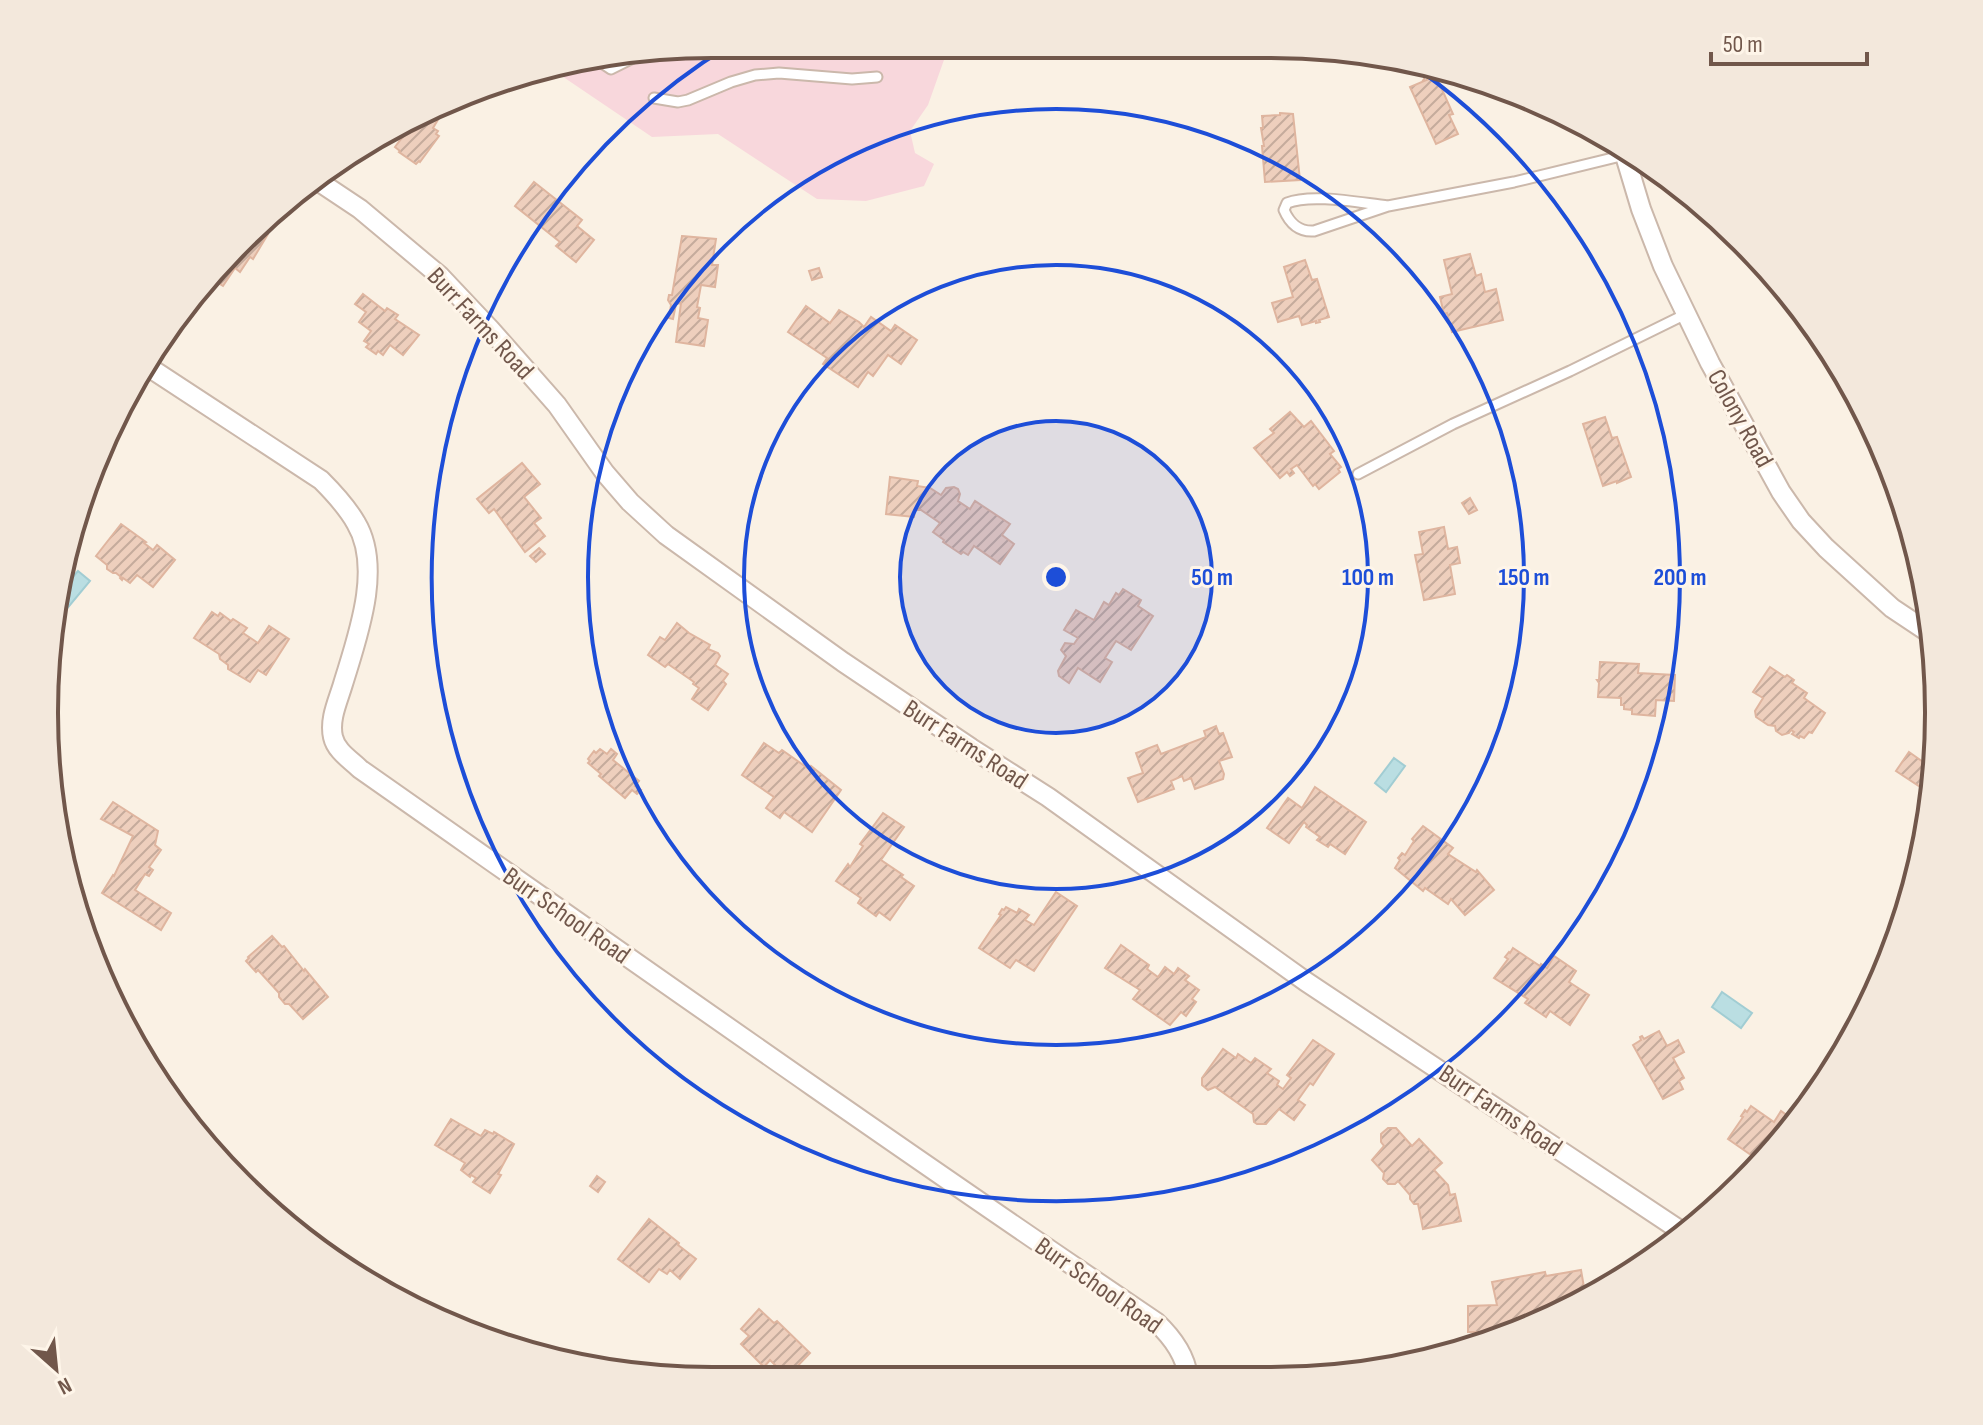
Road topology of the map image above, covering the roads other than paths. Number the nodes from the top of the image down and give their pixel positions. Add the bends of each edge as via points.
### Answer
1 (877, 77) dead end
2 (654, 98) dead end
3 (1613, 155) edge
4 (1628, 164) edge
5 (325, 185) edge
6 (1388, 206) junction
7 (1686, 314) junction
8 (155, 371) edge
9 (1358, 474) dead end
10 (1919, 626) edge
11 (1675, 1227) edge
12 (1185, 1367) edge

1 - 2 lane via 755,75 688,100
3 - 6 lane via 1514,182
4 - 7 street, Colony Road via 1657,252
5 - 11 street, Burr Farms Road via 440,276 557,405 630,502 666,535 1305,981
6 - 6 lane via 1304,232 1284,210 1287,203 1313,198
7 - 9 lane
7 - 10 street, Colony Road via 1801,521 1892,608
8 - 12 street, Burr School Road via 321,480 357,524 367,556 366,588 360,629 332,723 338,748 360,769 642,968 1156,1322 1177,1345

